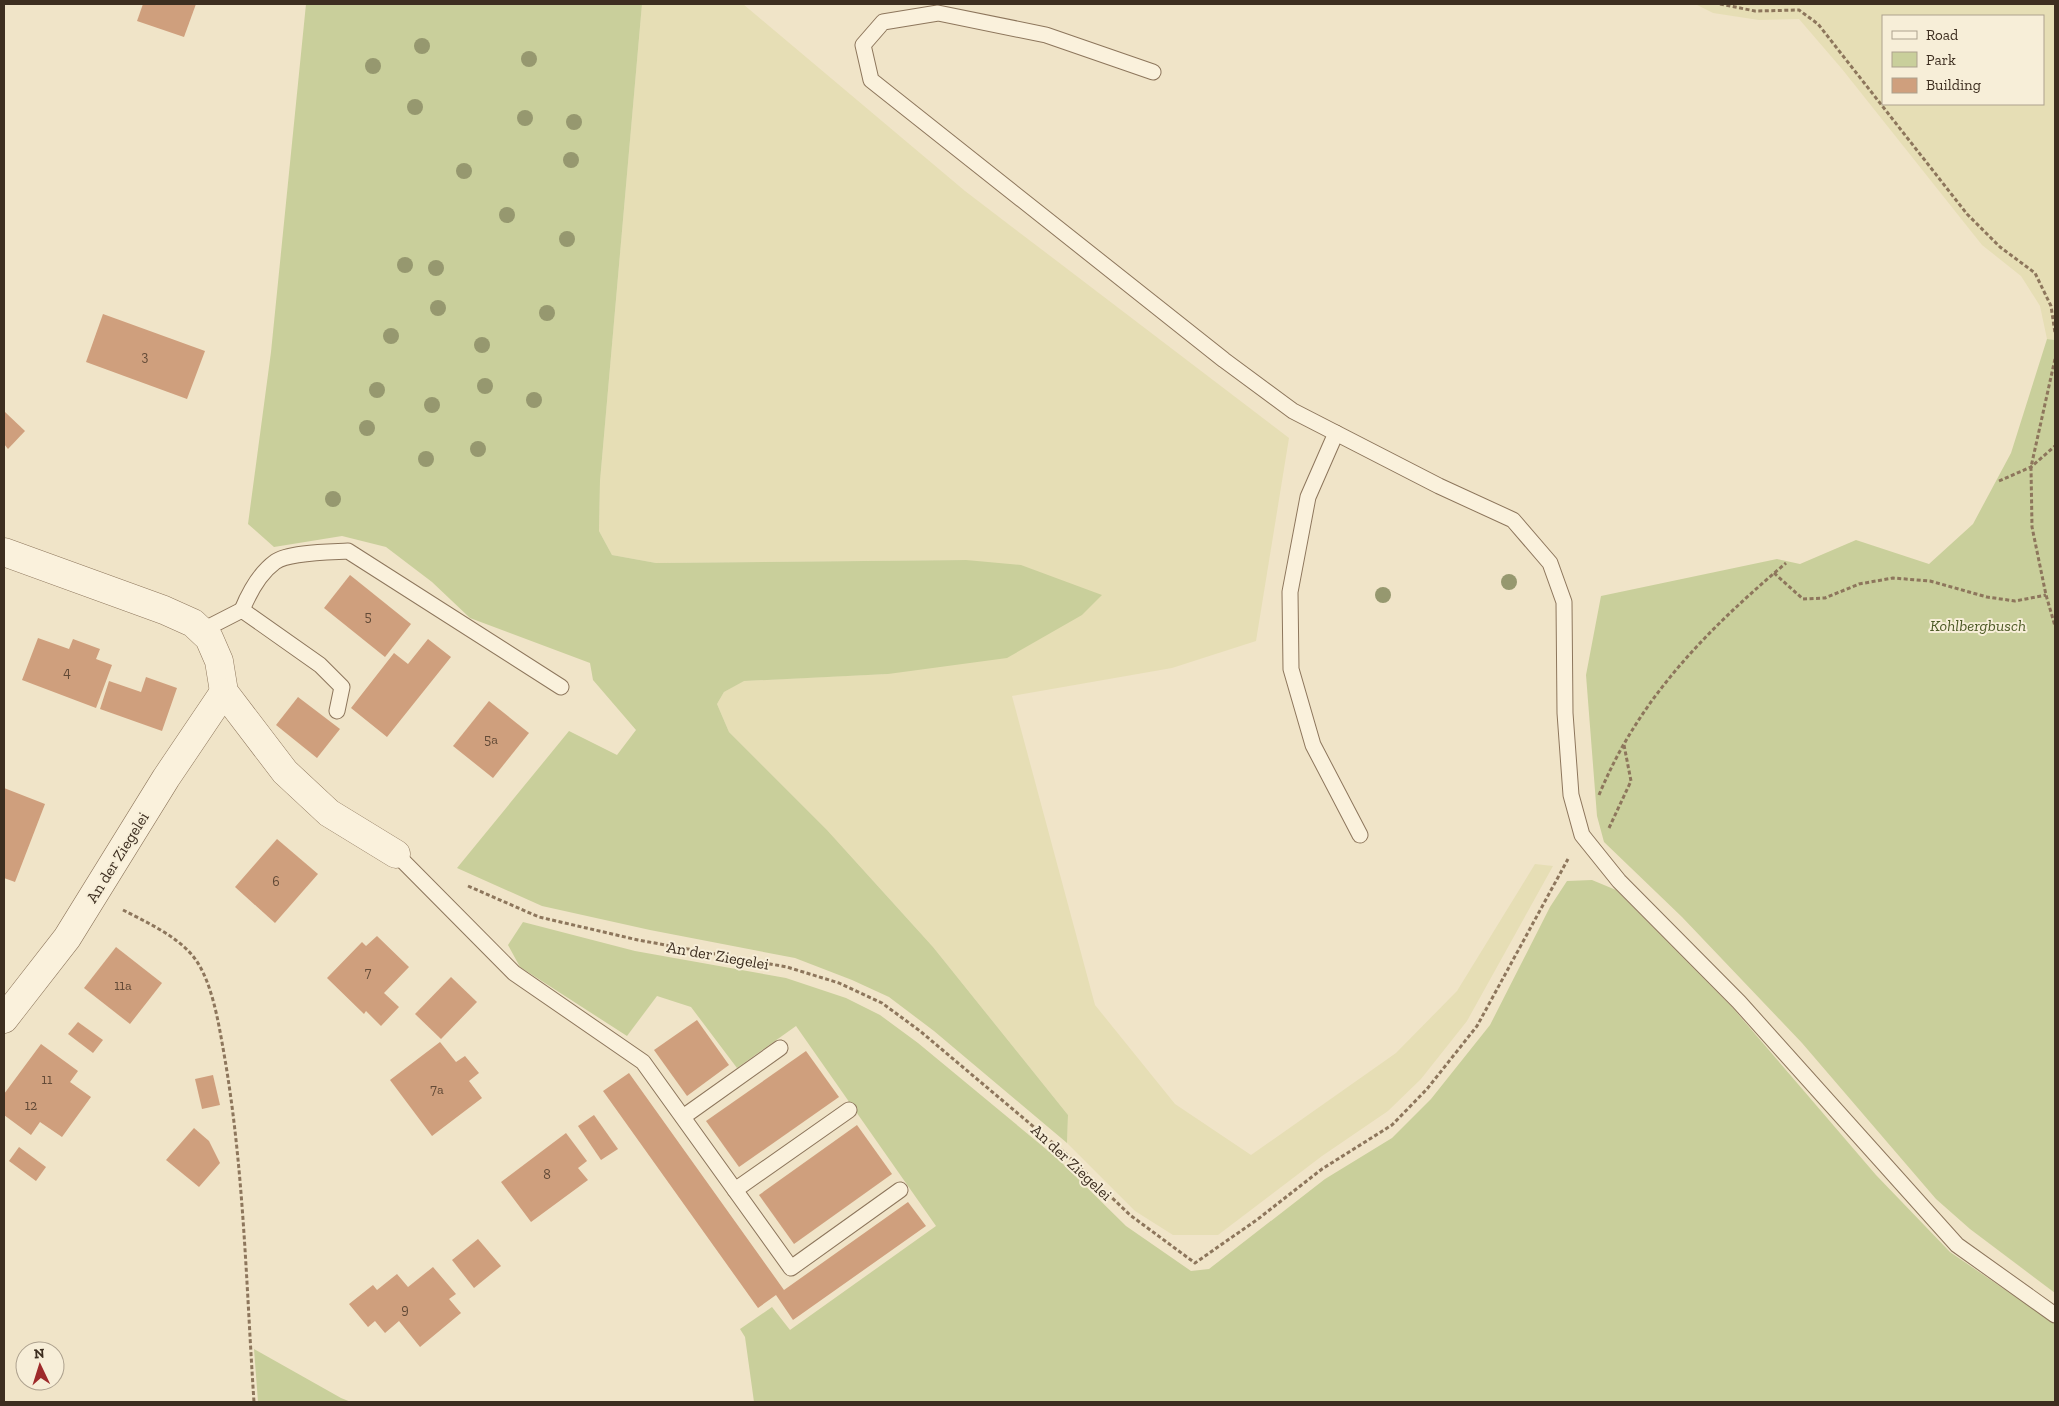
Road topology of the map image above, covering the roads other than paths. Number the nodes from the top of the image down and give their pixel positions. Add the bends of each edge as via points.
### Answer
1 (1153, 72) dead end
2 (1336, 433) junction
3 (4, 552) edge
4 (242, 610) junction
5 (202, 631) junction
6 (561, 687) dead end
7 (224, 692) junction
8 (337, 711) dead end
9 (1360, 835) dead end
10 (396, 854) joint
11 (4, 1019) edge
12 (780, 1048) dead end
13 (849, 1110) dead end
14 (683, 1117) junction
15 (735, 1190) junction
16 (900, 1190) dead end
17 (2055, 1315) edge

1 - 2 lane via 1046,35 938,13 883,22 863,44 871,80 1224,360 1294,411
2 - 9 lane via 1308,497 1295,564 1290,592 1291,669 1313,745
2 - 17 lane via 1512,520 1550,563 1564,602 1571,795 1582,835 1619,881 1739,1002 1957,1245
3 - 5 street via 164,610 193,623
4 - 5 lane
4 - 6 lane via 249,591 276,561 310,553 348,551
4 - 8 lane via 320,665 342,687
5 - 7 street via 209,638 219,661
7 - 10 street via 292,778 329,812
7 - 11 street, An der Ziegelei via 166,778 67,938
10 - 14 lane via 514,973 643,1062
12 - 14 lane
13 - 15 lane
14 - 15 lane
15 - 16 lane via 791,1268

